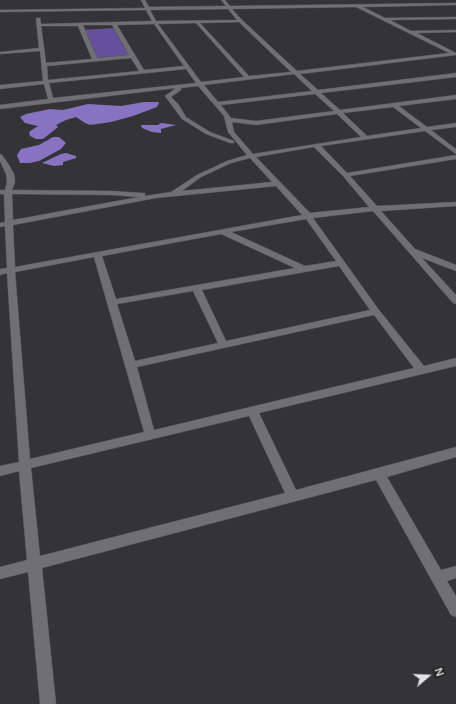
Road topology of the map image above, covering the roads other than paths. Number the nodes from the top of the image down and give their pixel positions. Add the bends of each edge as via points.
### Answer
1 (143, 0) edge
2 (223, 0) edge
3 (301, 0) edge
4 (346, 0) edge
5 (456, 4) edge
6 (312, 6) junction
7 (356, 6) junction
8 (229, 8) junction
9 (148, 9) junction
10 (37, 11) junction
11 (0, 12) edge
12 (456, 18) edge
13 (383, 19) junction
14 (240, 21) junction
15 (197, 22) junction
16 (155, 23) junction
17 (80, 24) junction
18 (114, 24) junction
19 (39, 25) junction
20 (456, 31) edge
21 (409, 32) junction
22 (42, 49) junction
23 (0, 53) edge
24 (455, 55) edge
25 (132, 56) junction
26 (94, 60) junction
27 (44, 65) junction
28 (187, 67) junction
29 (143, 72) junction
30 (296, 73) junction
31 (456, 75) edge
32 (248, 78) junction
33 (46, 82) junction
34 (200, 84) junction
35 (185, 86) junction
36 (0, 87) edge
37 (316, 92) junction
38 (456, 97) edge
39 (51, 100) junction
40 (216, 104) junction
41 (394, 105) junction
42 (0, 107) edge
43 (339, 112) junction
44 (228, 120) junction
45 (456, 125) edge
46 (426, 129) junction
47 (366, 138) junction
48 (232, 142) dead end
49 (316, 145) junction
50 (456, 152) edge
51 (0, 156) edge
52 (251, 156) junction
53 (456, 157) edge
54 (345, 175) junction
55 (278, 184) junction
56 (4, 193) edge
57 (172, 195) junction
58 (156, 196) junction
59 (456, 204) edge
60 (373, 209) junction
61 (308, 216) junction
62 (4, 225) edge
63 (223, 232) junction
64 (412, 250) junction
65 (98, 255) junction
66 (341, 263) junction
67 (456, 268) edge
68 (304, 269) junction
69 (5, 271) edge
70 (196, 287) junction
71 (456, 301) edge
72 (113, 302) junction
73 (376, 312) junction
74 (223, 344) junction
75 (456, 362) edge
76 (131, 365) junction
77 (421, 370) junction
78 (252, 411) junction
79 (150, 435) junction
80 (456, 452) edge
81 (25, 466) junction
82 (0, 471) edge
83 (379, 474) junction
84 (293, 496) junction
85 (35, 563) junction
86 (0, 572) edge
87 (456, 572) edge
88 (437, 578) junction
89 (456, 610) edge
90 (48, 704) edge

1 - 9 street
2 - 8 street
3 - 6 street
4 - 7 street
5 - 7 street
6 - 7 street
6 - 8 street
7 - 13 street
8 - 9 street
8 - 14 street
9 - 10 street
9 - 16 street
10 - 11 street
10 - 19 street
12 - 13 street
13 - 21 street
14 - 15 street
14 - 30 street
15 - 16 street
15 - 32 street
16 - 18 street
16 - 28 street
17 - 18 street
17 - 19 street
17 - 26 street
18 - 25 street
19 - 22 street
20 - 21 street
21 - 24 street
22 - 23 street
22 - 27 street
24 - 30 street
25 - 26 street
25 - 29 street
26 - 27 street
27 - 33 street
28 - 29 street
28 - 34 street
29 - 33 street
30 - 32 street
30 - 37 street
31 - 37 street
32 - 34 street
33 - 36 street
33 - 39 street
34 - 35 street
34 - 40 street
35 - 39 street
35 - 48 street via 168,96 184,118
37 - 40 street
37 - 43 street
38 - 41 street
39 - 42 street
40 - 44 street
41 - 43 street
41 - 46 street
43 - 44 street via 256,124
43 - 47 street
44 - 52 street via 231,132
45 - 46 street
46 - 47 street
46 - 50 street
47 - 49 street
49 - 52 street
49 - 54 street
51 - 56 street via 10,174 11,182
52 - 55 street
52 - 57 street via 229,162 199,176
53 - 54 street
54 - 60 street
55 - 57 street
55 - 61 street
56 - 58 street via 112,193
56 - 62 street
57 - 58 street
58 - 62 street
59 - 60 street
60 - 61 street
60 - 64 street
61 - 63 street
61 - 66 street
62 - 69 street
63 - 65 street
63 - 68 street
64 - 67 street
64 - 71 street
65 - 69 street
65 - 72 street
66 - 68 street
66 - 73 street
68 - 70 street
69 - 81 street
70 - 72 street
70 - 74 street
72 - 76 street
73 - 74 street
73 - 77 street
74 - 76 street
75 - 77 street
76 - 79 street
77 - 78 street
78 - 79 street
78 - 84 street
79 - 81 street
80 - 83 street
81 - 82 street
81 - 85 street
83 - 84 street
83 - 88 street
84 - 85 street
85 - 86 street
85 - 90 street
87 - 88 street
88 - 89 street

